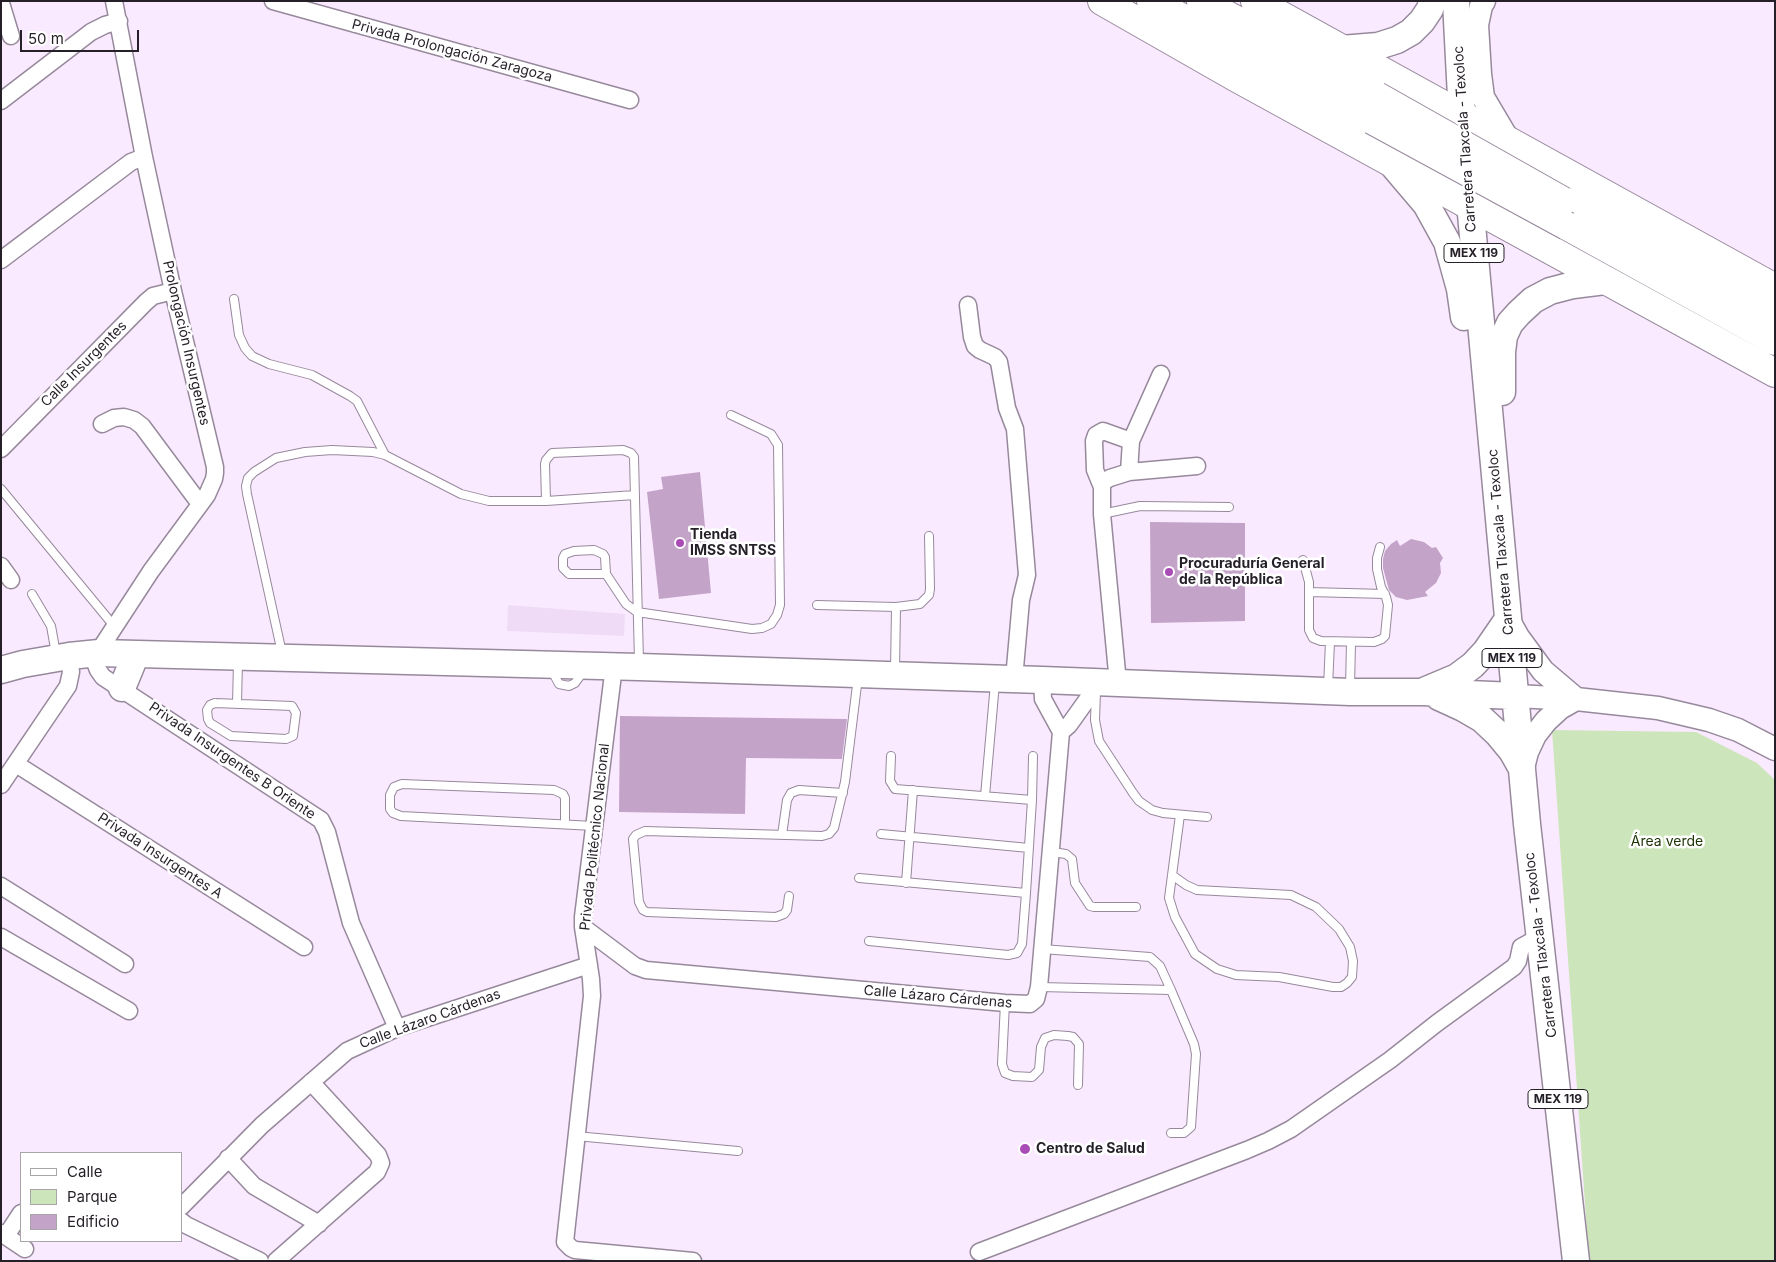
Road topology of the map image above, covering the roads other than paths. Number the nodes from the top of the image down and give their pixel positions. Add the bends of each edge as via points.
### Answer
1 (114, 1) edge
2 (273, 1) edge
3 (1102, 1) edge
4 (1151, 1) edge
5 (1201, 1) edge
6 (1255, 1) edge
7 (1432, 1) edge
8 (1456, 1) edge
9 (1484, 1) edge
10 (1, 2) edge
11 (119, 21) junction
12 (11, 36) dead end
13 (1341, 49) junction
14 (1419, 92) junction
15 (630, 100) dead end
16 (1, 101) edge
17 (1374, 108) junction
18 (1462, 116) junction
19 (1509, 141) junction
20 (144, 157) junction
21 (1541, 160) junction
22 (1390, 162) junction
23 (1470, 206) junction
24 (1565, 214) junction
25 (1506, 226) junction
26 (1, 260) edge
27 (1605, 281) junction
28 (1775, 288) edge
29 (173, 291) junction
30 (234, 299) dead end
31 (968, 305) dead end
32 (1775, 314) edge
33 (1775, 341) edge
34 (1775, 373) edge
35 (1161, 374) dead end
36 (1486, 387) junction
37 (731, 415) dead end
38 (102, 424) dead end
39 (1131, 441) junction
40 (1, 448) edge
41 (384, 455) junction
42 (1197, 466) dead end
43 (1129, 472) junction
44 (1101, 483) junction
45 (1, 489) edge
46 (635, 495) junction
47 (546, 501) junction
48 (200, 504) junction
49 (1498, 505) junction
50 (1229, 507) dead end
51 (1102, 514) junction
52 (929, 536) dead end
53 (1380, 547) dead end
54 (1303, 560) dead end
55 (1, 566) edge
56 (606, 574) junction
57 (12, 580) dead end
58 (1309, 592) junction
59 (32, 594) dead end
60 (1384, 594) junction
61 (817, 606) dead end
62 (896, 607) junction
63 (637, 612) junction
64 (1508, 618) junction
65 (114, 626) junction
66 (1330, 642) junction
67 (1351, 642) junction
68 (99, 653) junction
69 (136, 654) junction
70 (239, 656) junction
71 (63, 657) junction
72 (283, 658) junction
73 (626, 667) junction
74 (1, 670) edge
75 (858, 675) junction
76 (895, 675) junction
77 (1005, 679) junction
78 (1042, 680) junction
79 (1102, 682) junction
80 (122, 688) junction
81 (1339, 692) junction
82 (1422, 692) junction
83 (1515, 696) junction
84 (1576, 699) junction
85 (237, 704) junction
86 (1061, 732) junction
87 (1775, 749) edge
88 (892, 756) dead end
89 (1033, 756) dead end
90 (16, 764) junction
91 (1522, 769) junction
92 (1, 785) edge
93 (912, 790) junction
94 (843, 793) junction
95 (985, 796) junction
96 (1032, 800) junction
97 (1180, 816) junction
98 (1207, 817) dead end
99 (565, 824) junction
100 (594, 826) junction
101 (881, 834) dead end
102 (782, 836) junction
103 (909, 838) junction
104 (1029, 848) junction
105 (1052, 852) junction
106 (1172, 875) junction
107 (859, 878) dead end
108 (906, 882) junction
109 (1, 886) edge
110 (1026, 893) junction
111 (789, 896) dead end
112 (1136, 907) dead end
113 (583, 927) junction
114 (1541, 936) junction
115 (1, 937) edge
116 (870, 941) dead end
117 (304, 947) dead end
118 (1042, 949) junction
119 (125, 964) dead end
120 (589, 965) junction
121 (1039, 987) junction
122 (1171, 990) junction
123 (1005, 1003) junction
124 (129, 1011) dead end
125 (398, 1028) junction
126 (311, 1082) junction
127 (1078, 1085) dead end
128 (1172, 1134) dead end
129 (576, 1136) junction
130 (738, 1151) dead end
131 (228, 1158) junction
132 (182, 1207) edge
133 (20, 1214) edge
134 (182, 1222) edge
135 (319, 1224) junction
136 (4, 1234) edge
137 (25, 1250) dead end
138 (979, 1252) dead end
139 (610, 1257) edge
140 (260, 1261) edge
141 (276, 1261) edge
142 (693, 1261) edge
143 (1576, 1261) edge

1 - 11 street, Prolongación Insurgentes
2 - 15 street, Privada Prolongación Zaragoza
3 - 22 highway
4 - 17 highway
5 - 17 highway
6 - 13 highway
7 - 13 main road via 1422,21 1397,40 1378,46
8 - 18 main road, Carretera Tlaxcala - Texoloc / MEX 119
9 - 19 main road via 1477,25 1483,97
10 - 12 street
11 - 16 street via 91,32
11 - 20 street, Prolongación Insurgentes
13 - 14 highway
14 - 18 highway
14 - 22 highway via 1417,123 1410,140
17 - 24 highway, bridge
18 - 19 highway
18 - 23 main road, Carretera Tlaxcala - Texoloc / MEX 119
19 - 21 highway
20 - 26 street via 131,162
20 - 29 street, Prolongación Insurgentes
21 - 25 highway via 1513,171 1496,193 1494,208
21 - 28 highway
22 - 23 highway
22 - 36 main road via 1426,204 1447,242 1464,316
23 - 25 highway
23 - 36 main road, Carretera Tlaxcala - Texoloc / MEX 119
24 - 32 highway via 1670,256
24 - 33 highway
25 - 27 highway
27 - 34 highway
27 - 49 main road via 1550,291 1533,300 1510,323 1502,352
29 - 40 street, Calle Insurgentes via 153,296 146,302
29 - 48 street, Prolongación Insurgentes via 215,467 214,478
30 - 41 lane via 239,335 252,356 318,378 357,401
31 - 77 street via 975,346 999,362 1007,408 1016,429 1027,575
35 - 39 street
36 - 49 main road, Carretera Tlaxcala - Texoloc / MEX 119
37 - 63 lane via 771,434 778,445 780,605 777,616 771,624 752,629
38 - 48 street via 124,417 142,426
39 - 43 street
39 - 44 street via 1103,431 1096,435 1096,470
41 - 47 lane via 475,499
41 - 72 lane via 332,450 292,454 262,465 248,478 246,494
42 - 43 street
43 - 44 street
44 - 51 street
45 - 65 lane
46 - 47 lane
46 - 47 lane via 635,462 627,451 556,452 546,460
46 - 63 lane
48 - 65 street, Prolongación Insurgentes
49 - 64 main road, Carretera Tlaxcala - Texoloc / MEX 119
50 - 51 lane via 1140,506
51 - 79 street
52 - 62 lane via 929,595 920,604
53 - 60 lane via 1377,569
54 - 58 lane
55 - 57 street
56 - 56 lane via 605,557 599,551 574,550 563,558 563,568 569,574
56 - 63 lane via 626,604
58 - 60 lane
58 - 66 lane via 1310,634 1317,640
59 - 71 lane via 51,626
60 - 67 lane via 1388,605 1385,636 1378,642
61 - 62 lane
62 - 76 lane
63 - 73 lane
64 - 82 main road via 1486,651 1472,665 1440,686
64 - 83 main road, Carretera Tlaxcala - Texoloc / MEX 119
64 - 84 main road via 1543,671
65 - 68 street, Prolongación Insurgentes
66 - 67 lane
66 - 81 lane
67 - 81 lane
68 - 69 main road
68 - 71 main road
68 - 80 street, Privada Insurgentes B Oriente via 96,660 98,670
69 - 70 main road
69 - 80 main road
70 - 72 main road
70 - 85 lane
71 - 74 main road
71 - 90 street via 71,672 68,686
72 - 73 main road
73 - 75 main road
73 - 100 street, Privada Politécnico Nacional
75 - 76 main road
75 - 94 lane
76 - 77 main road
77 - 78 main road
77 - 95 lane
78 - 79 main road
78 - 86 street via 1045,706
79 - 81 main road
79 - 86 street
79 - 97 lane via 1095,720 1099,741 1139,801 1152,810
80 - 125 street, Privada Insurgentes B Oriente via 324,824 350,923
81 - 82 main road
82 - 83 main road
82 - 91 main road via 1482,719 1512,751
83 - 84 main road
83 - 91 main road, Carretera Tlaxcala - Texoloc / MEX 119
84 - 87 main road via 1658,708 1709,720 1738,730
84 - 91 main road via 1546,720 1531,743
85 - 85 lane via 292,706 296,713 293,736 286,740 231,736 210,723 207,710 210,705
86 - 105 street
88 - 93 lane via 889,777 892,785 900,790
89 - 96 lane
90 - 92 street
90 - 117 street, Privada Insurgentes A
91 - 114 main road, Carretera Tlaxcala - Texoloc / MEX 119
93 - 95 lane
93 - 103 lane
94 - 102 lane via 834,828 829,834
94 - 102 lane via 799,790 791,793 786,800
95 - 96 lane
96 - 104 lane
97 - 98 lane
97 - 106 lane
99 - 99 lane via 401,816 392,813 390,795 394,787 402,784 554,790 565,798
99 - 100 lane
100 - 113 street, Privada Politécnico Nacional
101 - 103 lane
102 - 111 lane via 640,832 633,844 639,902 643,910 651,913 776,917 787,910
103 - 104 lane
103 - 108 lane
104 - 110 lane
105 - 112 lane via 1066,854 1072,859 1075,883 1090,906
105 - 118 street
106 - 106 lane via 1170,898 1175,917 1195,954 1217,969 1236,976 1279,977 1333,987 1341,987 1352,977 1350,947 1338,929 1316,907 1291,895 1197,890
107 - 108 lane
108 - 110 lane
109 - 119 street
110 - 116 lane via 1022,944 1013,955
113 - 120 street, Privada Politécnico Nacional
113 - 123 street, Calle Lázaro Cárdenas via 635,966 646,970
114 - 138 street via 1522,947 1514,967 1291,1129 1246,1150
114 - 143 main road, Carretera Tlaxcala - Texoloc / MEX 119
115 - 124 street
118 - 121 street
118 - 122 lane via 1150,957 1160,966
120 - 125 street, Calle Lázaro Cárdenas
120 - 129 street, Privada Politécnico Nacional via 592,996
121 - 122 lane
121 - 123 street, Calle Lázaro Cárdenas via 1036,999 1030,1004
122 - 128 lane via 1196,1054 1191,1127 1184,1133
123 - 127 lane via 1002,1064 1005,1073 1032,1076 1039,1070 1045,1038 1068,1036 1079,1044
125 - 126 street, Calle Lázaro Cárdenas via 347,1051
126 - 131 street, Calle Lázaro Cárdenas
126 - 135 street via 378,1155 381,1163 377,1172
129 - 130 lane
129 - 139 street, Privada Politécnico Nacional via 565,1237 568,1246 575,1250
131 - 132 street, Calle Lázaro Cárdenas
131 - 135 street via 254,1186
133 - 136 street
134 - 140 street
135 - 141 street
136 - 137 street
139 - 142 street

